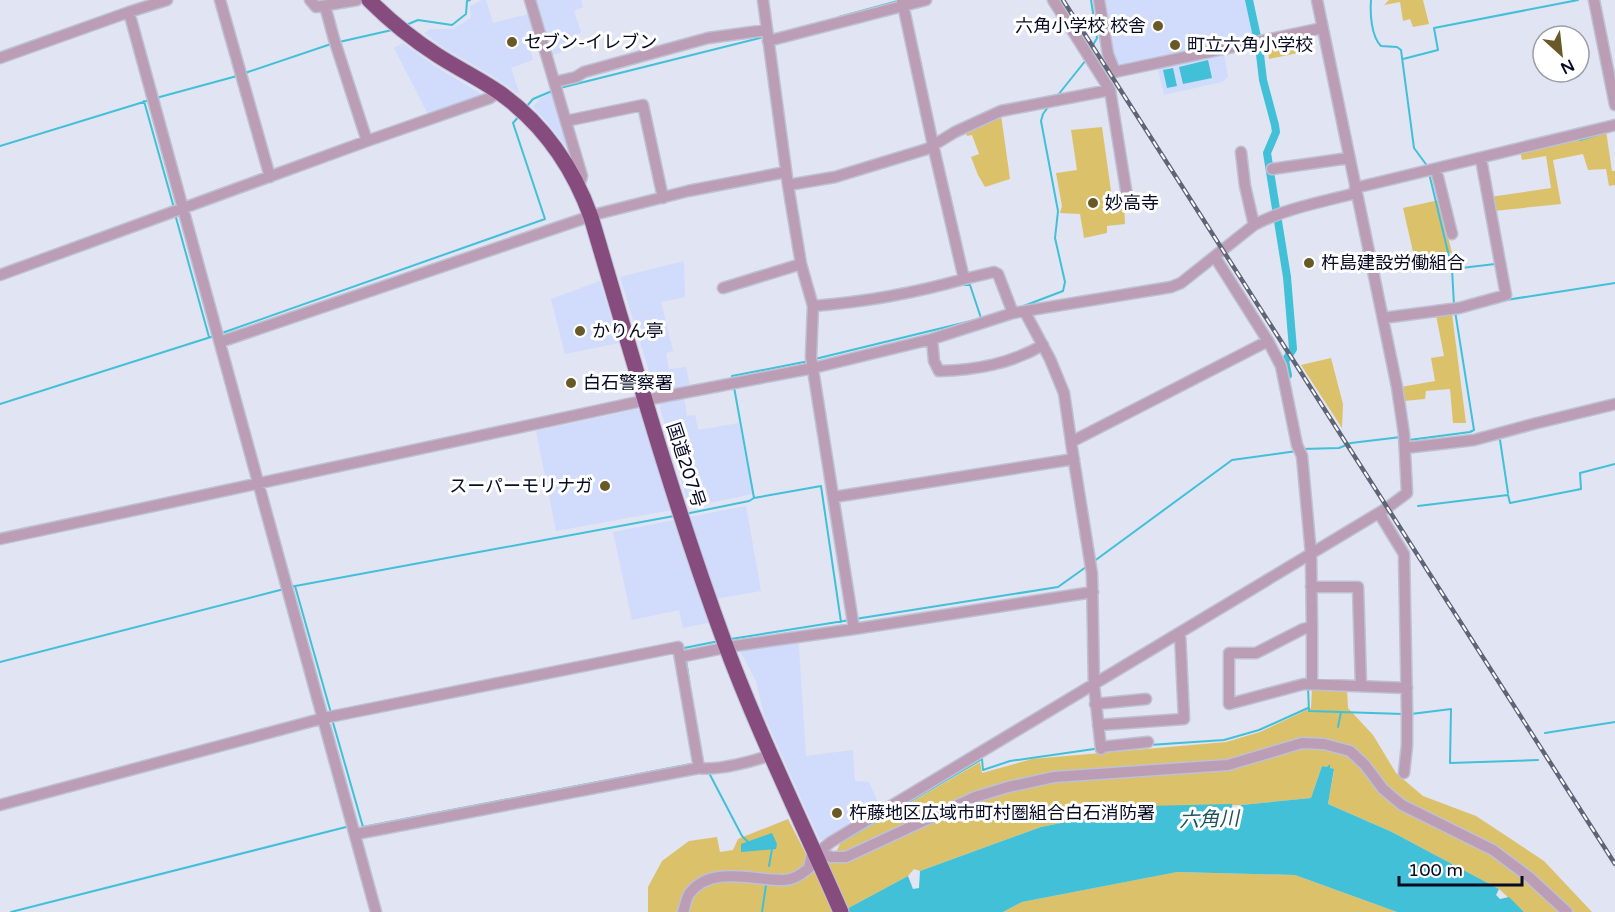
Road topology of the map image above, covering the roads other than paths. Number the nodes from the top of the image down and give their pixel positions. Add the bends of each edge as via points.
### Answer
1 (167, 0) edge
2 (220, 0) edge
3 (357, 0) edge
4 (369, 0) edge
5 (530, 0) edge
6 (763, 0) edge
7 (926, 0) edge
8 (1053, 0) edge
9 (1099, 0) edge
10 (1317, 0) edge
11 (1594, 0) edge
12 (905, 4) edge
13 (318, 5) edge
14 (129, 12) junction
15 (1322, 28) junction
16 (767, 36) junction
17 (0, 58) edge
18 (556, 87) junction
19 (1110, 90) junction
20 (498, 92) junction
21 (1615, 105) edge
22 (566, 121) junction
23 (1615, 124) edge
24 (367, 141) junction
25 (931, 144) junction
26 (1241, 152) dead end
27 (1349, 158) junction
28 (1480, 159) junction
29 (1272, 169) dead end
30 (1436, 169) junction
31 (786, 172) junction
32 (270, 177) junction
33 (788, 185) junction
34 (579, 186) junction
35 (1356, 191) junction
36 (1127, 195) dead end
37 (663, 198) junction
38 (177, 210) junction
39 (591, 217) junction
40 (1254, 225) junction
41 (1452, 234) dead end
42 (1215, 257) junction
43 (801, 264) junction
44 (0, 275) edge
45 (962, 280) junction
46 (723, 288) dead end
47 (813, 306) junction
48 (1017, 311) junction
49 (1383, 318) junction
50 (218, 336) junction
51 (932, 339) junction
52 (1268, 341) junction
53 (1040, 347) junction
54 (813, 363) junction
55 (646, 401) junction
56 (1615, 404) edge
57 (1070, 437) dead end
58 (1404, 441) junction
59 (1074, 459) junction
60 (259, 485) junction
61 (834, 494) junction
62 (1379, 513) junction
63 (0, 539) edge
64 (1307, 556) junction
65 (1311, 587) junction
66 (1093, 592) junction
67 (854, 624) junction
68 (1308, 628) junction
69 (1180, 633) junction
70 (725, 643) junction
71 (683, 656) junction
72 (1309, 684) junction
73 (1094, 685) junction
74 (1361, 686) junction
75 (1407, 688) junction
76 (1146, 699) dead end
77 (1095, 704) junction
78 (329, 717) junction
79 (1098, 725) junction
80 (1148, 742) dead end
81 (771, 754) junction
82 (704, 768) junction
83 (1404, 773) dead end
84 (0, 805) edge
85 (354, 828) junction
86 (816, 854) junction
87 (376, 912) edge
88 (683, 912) edge
89 (841, 912) edge
90 (1567, 912) edge

1 - 14 street
2 - 32 street
3 - 13 street
4 - 20 highway, 国道207号 via 404,32
5 - 18 street
6 - 16 street
7 - 12 street
8 - 19 street
9 - 15 street via 1115,72
10 - 15 street
11 - 21 street
12 - 16 street
12 - 25 street
13 - 24 street
14 - 17 street
14 - 38 street via 155,105
15 - 27 street
16 - 18 street via 708,38 584,72
16 - 31 street
18 - 22 street
19 - 25 street via 1001,111
19 - 36 street
20 - 24 street
20 - 34 highway, 国道207号 via 523,112 556,149
22 - 34 street via 582,176
22 - 37 street via 643,105
23 - 28 street
24 - 32 street
25 - 33 street via 835,177
25 - 45 street
26 - 40 street
27 - 29 street
27 - 35 street
28 - 30 street
28 - 49 street via 1506,295 1455,309
30 - 35 street
30 - 41 street
31 - 33 street
31 - 37 street
32 - 38 street
33 - 43 street
34 - 39 highway, 国道207号
35 - 40 street via 1277,214
35 - 49 street
37 - 39 street
38 - 44 street
38 - 50 street
39 - 50 street
39 - 55 highway, 国道207号
40 - 42 street
42 - 48 street via 1171,287
42 - 52 street
43 - 46 street
43 - 47 street
45 - 47 street via 855,303
45 - 48 street via 998,274
47 - 54 street
48 - 51 street
48 - 53 street
49 - 58 street
50 - 60 street
51 - 53 street via 939,371 975,370
51 - 54 street
52 - 59 street via 1071,442
52 - 64 street via 1281,366 1302,456
53 - 57 street via 1064,393
54 - 55 street
54 - 61 street
55 - 60 street
55 - 70 highway, 国道207号
56 - 58 street via 1474,440
58 - 62 street via 1407,494
59 - 61 street
59 - 66 street
60 - 63 street
60 - 78 street
61 - 67 street
62 - 64 street
62 - 75 street via 1404,554
64 - 65 street
64 - 69 street
65 - 68 street
65 - 74 street via 1358,587
66 - 67 street
66 - 73 street
67 - 70 street
68 - 72 street
68 - 72 street via 1256,653 1229,653 1229,704
69 - 73 street
69 - 79 street via 1184,719
70 - 71 street
70 - 81 highway, 国道207号
71 - 78 street via 678,647
71 - 82 street
72 - 74 street
73 - 77 street
73 - 86 street
74 - 75 street
75 - 83 street
76 - 77 street
77 - 79 street
78 - 84 street
78 - 85 street
79 - 80 street via 1101,748
81 - 82 street
81 - 86 highway, 国道207号
82 - 85 street
85 - 87 street
86 - 88 street via 809,868 786,880 727,875 699,885 689,894
86 - 89 highway, 国道207号
86 - 90 street via 846,856 975,797 1030,782 1228,765 1302,743 1324,744 1350,751 1402,805 1492,850 1530,877

